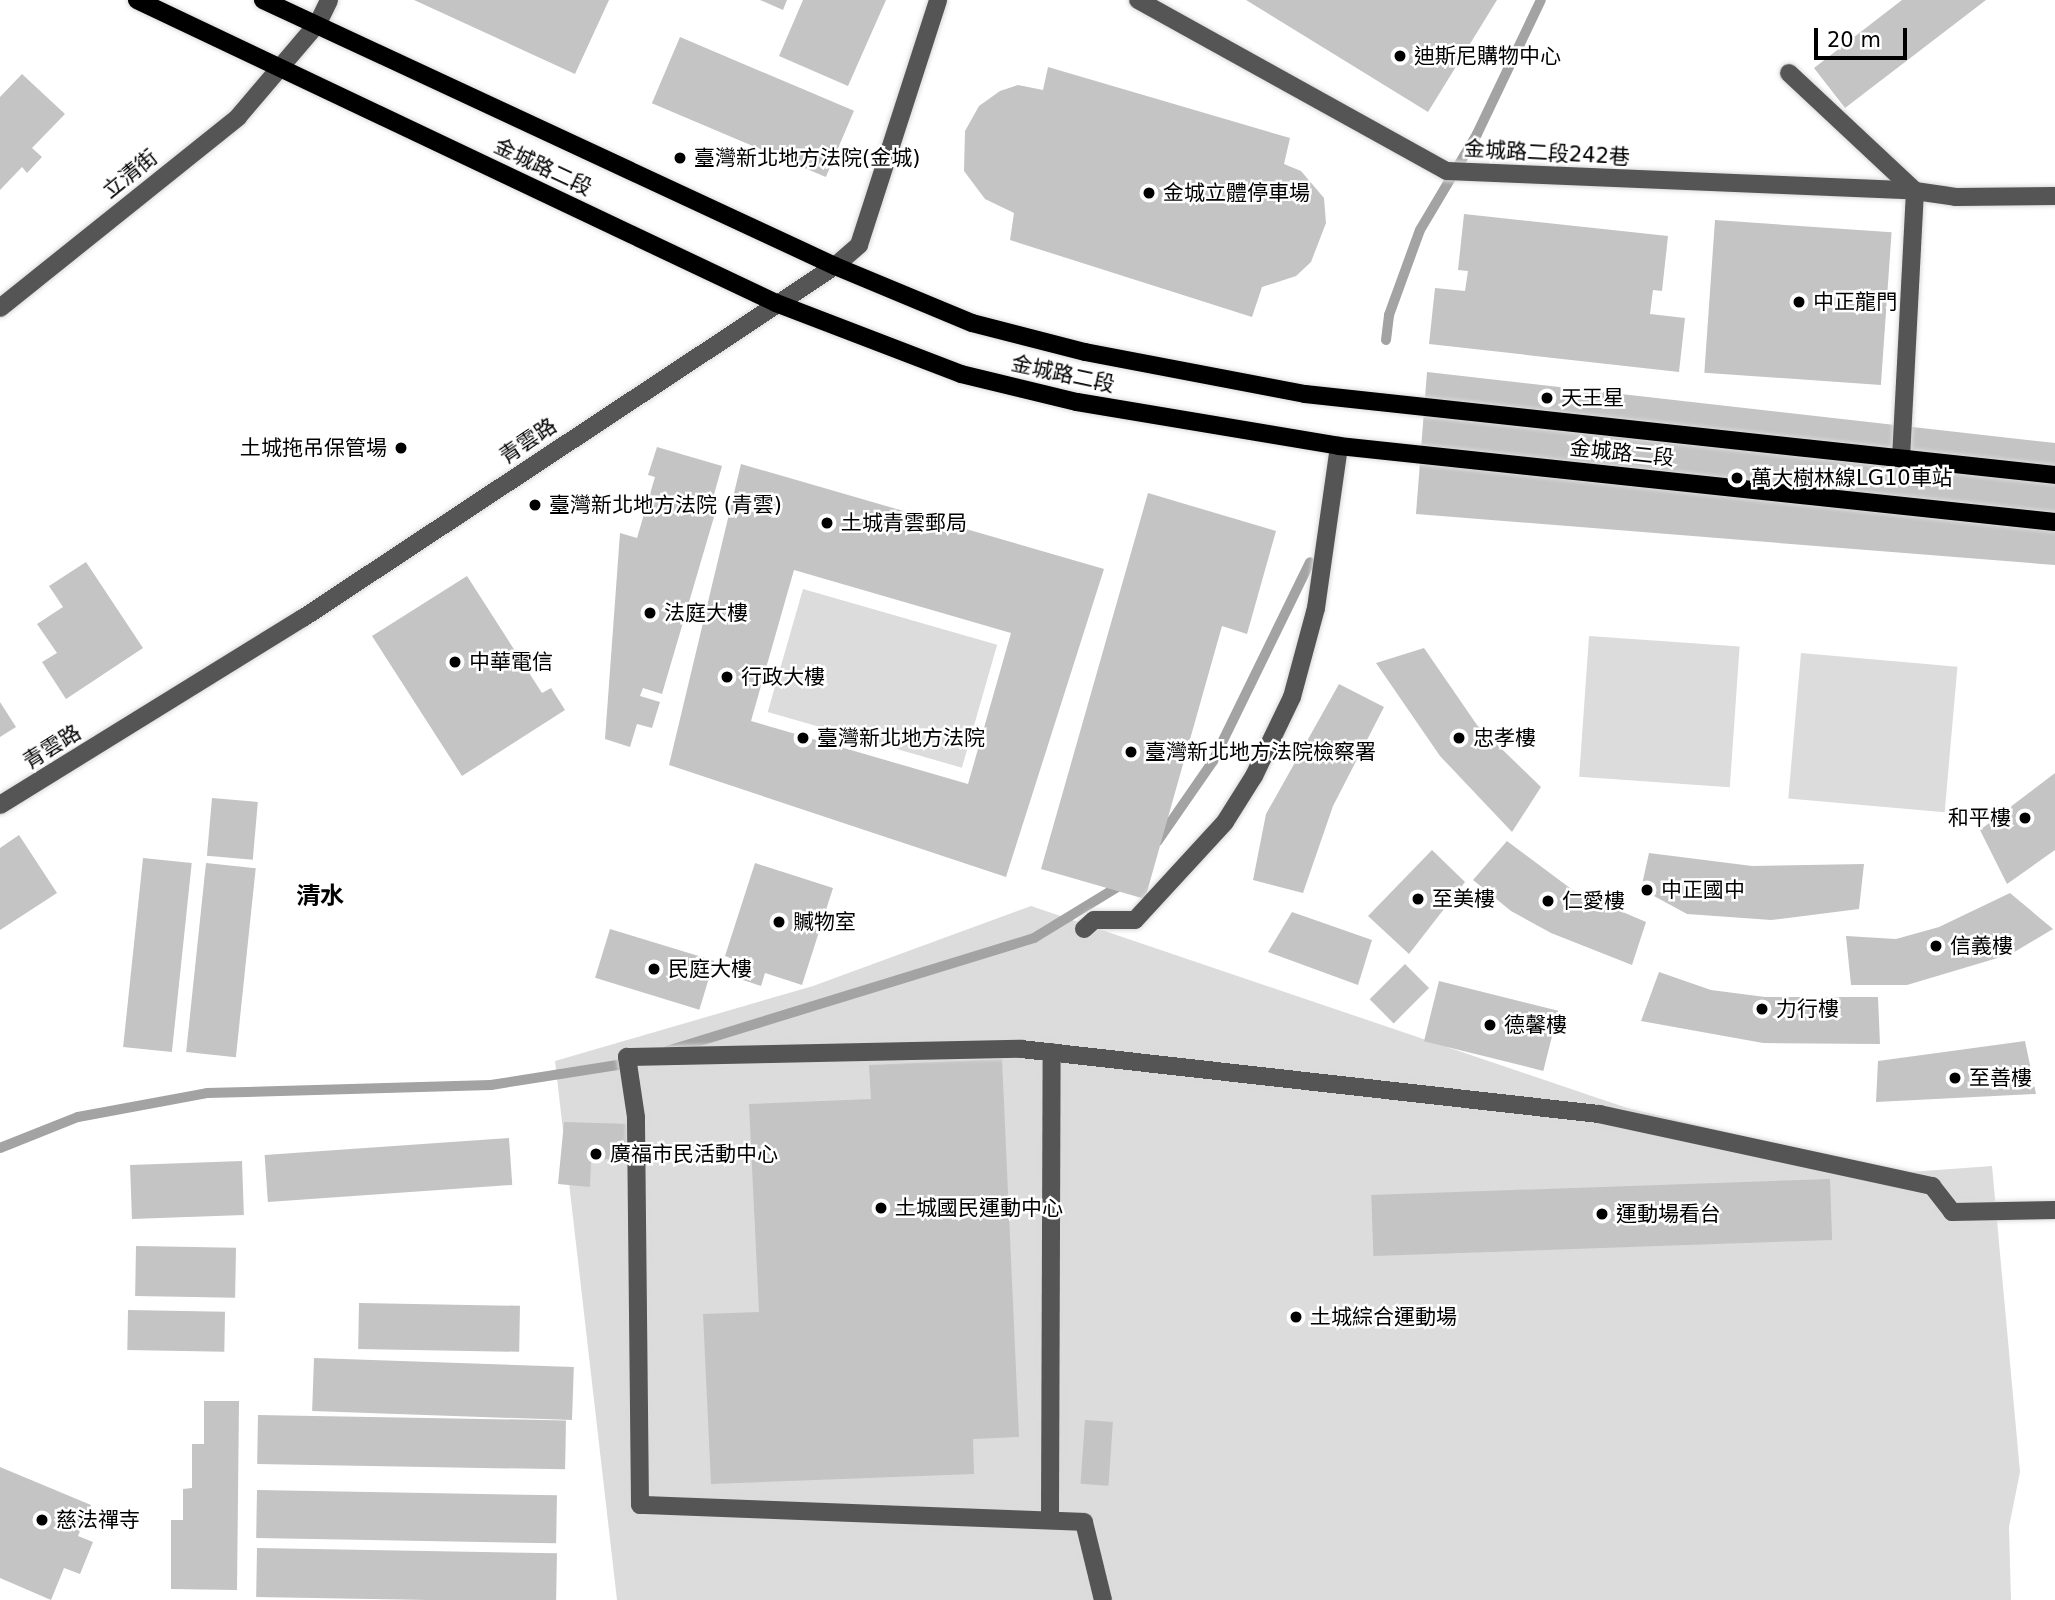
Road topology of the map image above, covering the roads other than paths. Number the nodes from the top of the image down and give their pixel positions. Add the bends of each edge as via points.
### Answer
1 (137, 0) edge
2 (264, 0) edge
3 (329, 0) edge
4 (938, 0) edge
5 (1138, 0) edge
6 (318, 23) junction
7 (282, 69) junction
8 (1789, 73) dead end
9 (1915, 191) junction
10 (2055, 196) edge
11 (835, 266) junction
12 (776, 303) junction
13 (0, 308) edge
14 (1339, 446) junction
15 (1901, 459) junction
16 (2055, 475) edge
17 (2055, 522) edge
18 (0, 805) edge
19 (1084, 929) dead end
20 (1052, 1052) junction
21 (2055, 1209) edge
22 (1050, 1520) junction
23 (1103, 1600) edge

1 - 7 main road, 金城路二段
2 - 6 main road, 金城路二段
3 - 6 street, 立清街
4 - 11 street, 青雲路 via 859,245
5 - 9 street, 金城路二段242巷 via 1447,171
6 - 7 street, 立清街
6 - 11 main road, 金城路二段
7 - 12 main road, 金城路二段
7 - 13 street, 立清街 via 238,117
8 - 9 street
9 - 10 street, 金城路二段242巷 via 1956,197
9 - 15 street
11 - 12 street, 青雲路
11 - 15 main road, 金城路二段 via 972,323 1261,387
12 - 14 main road, 金城路二段 via 961,374 1077,402
12 - 18 street, 青雲路 via 303,618
14 - 17 main road, 金城路二段
14 - 19 street via 1316,608 1293,697 1254,776 1225,822 1135,920 1094,920
15 - 16 main road, 金城路二段
20 - 21 street via 1599,1114 1932,1186 1952,1212
20 - 22 street
20 - 22 street via 627,1057 636,1117 640,1504
22 - 23 street via 1084,1522

